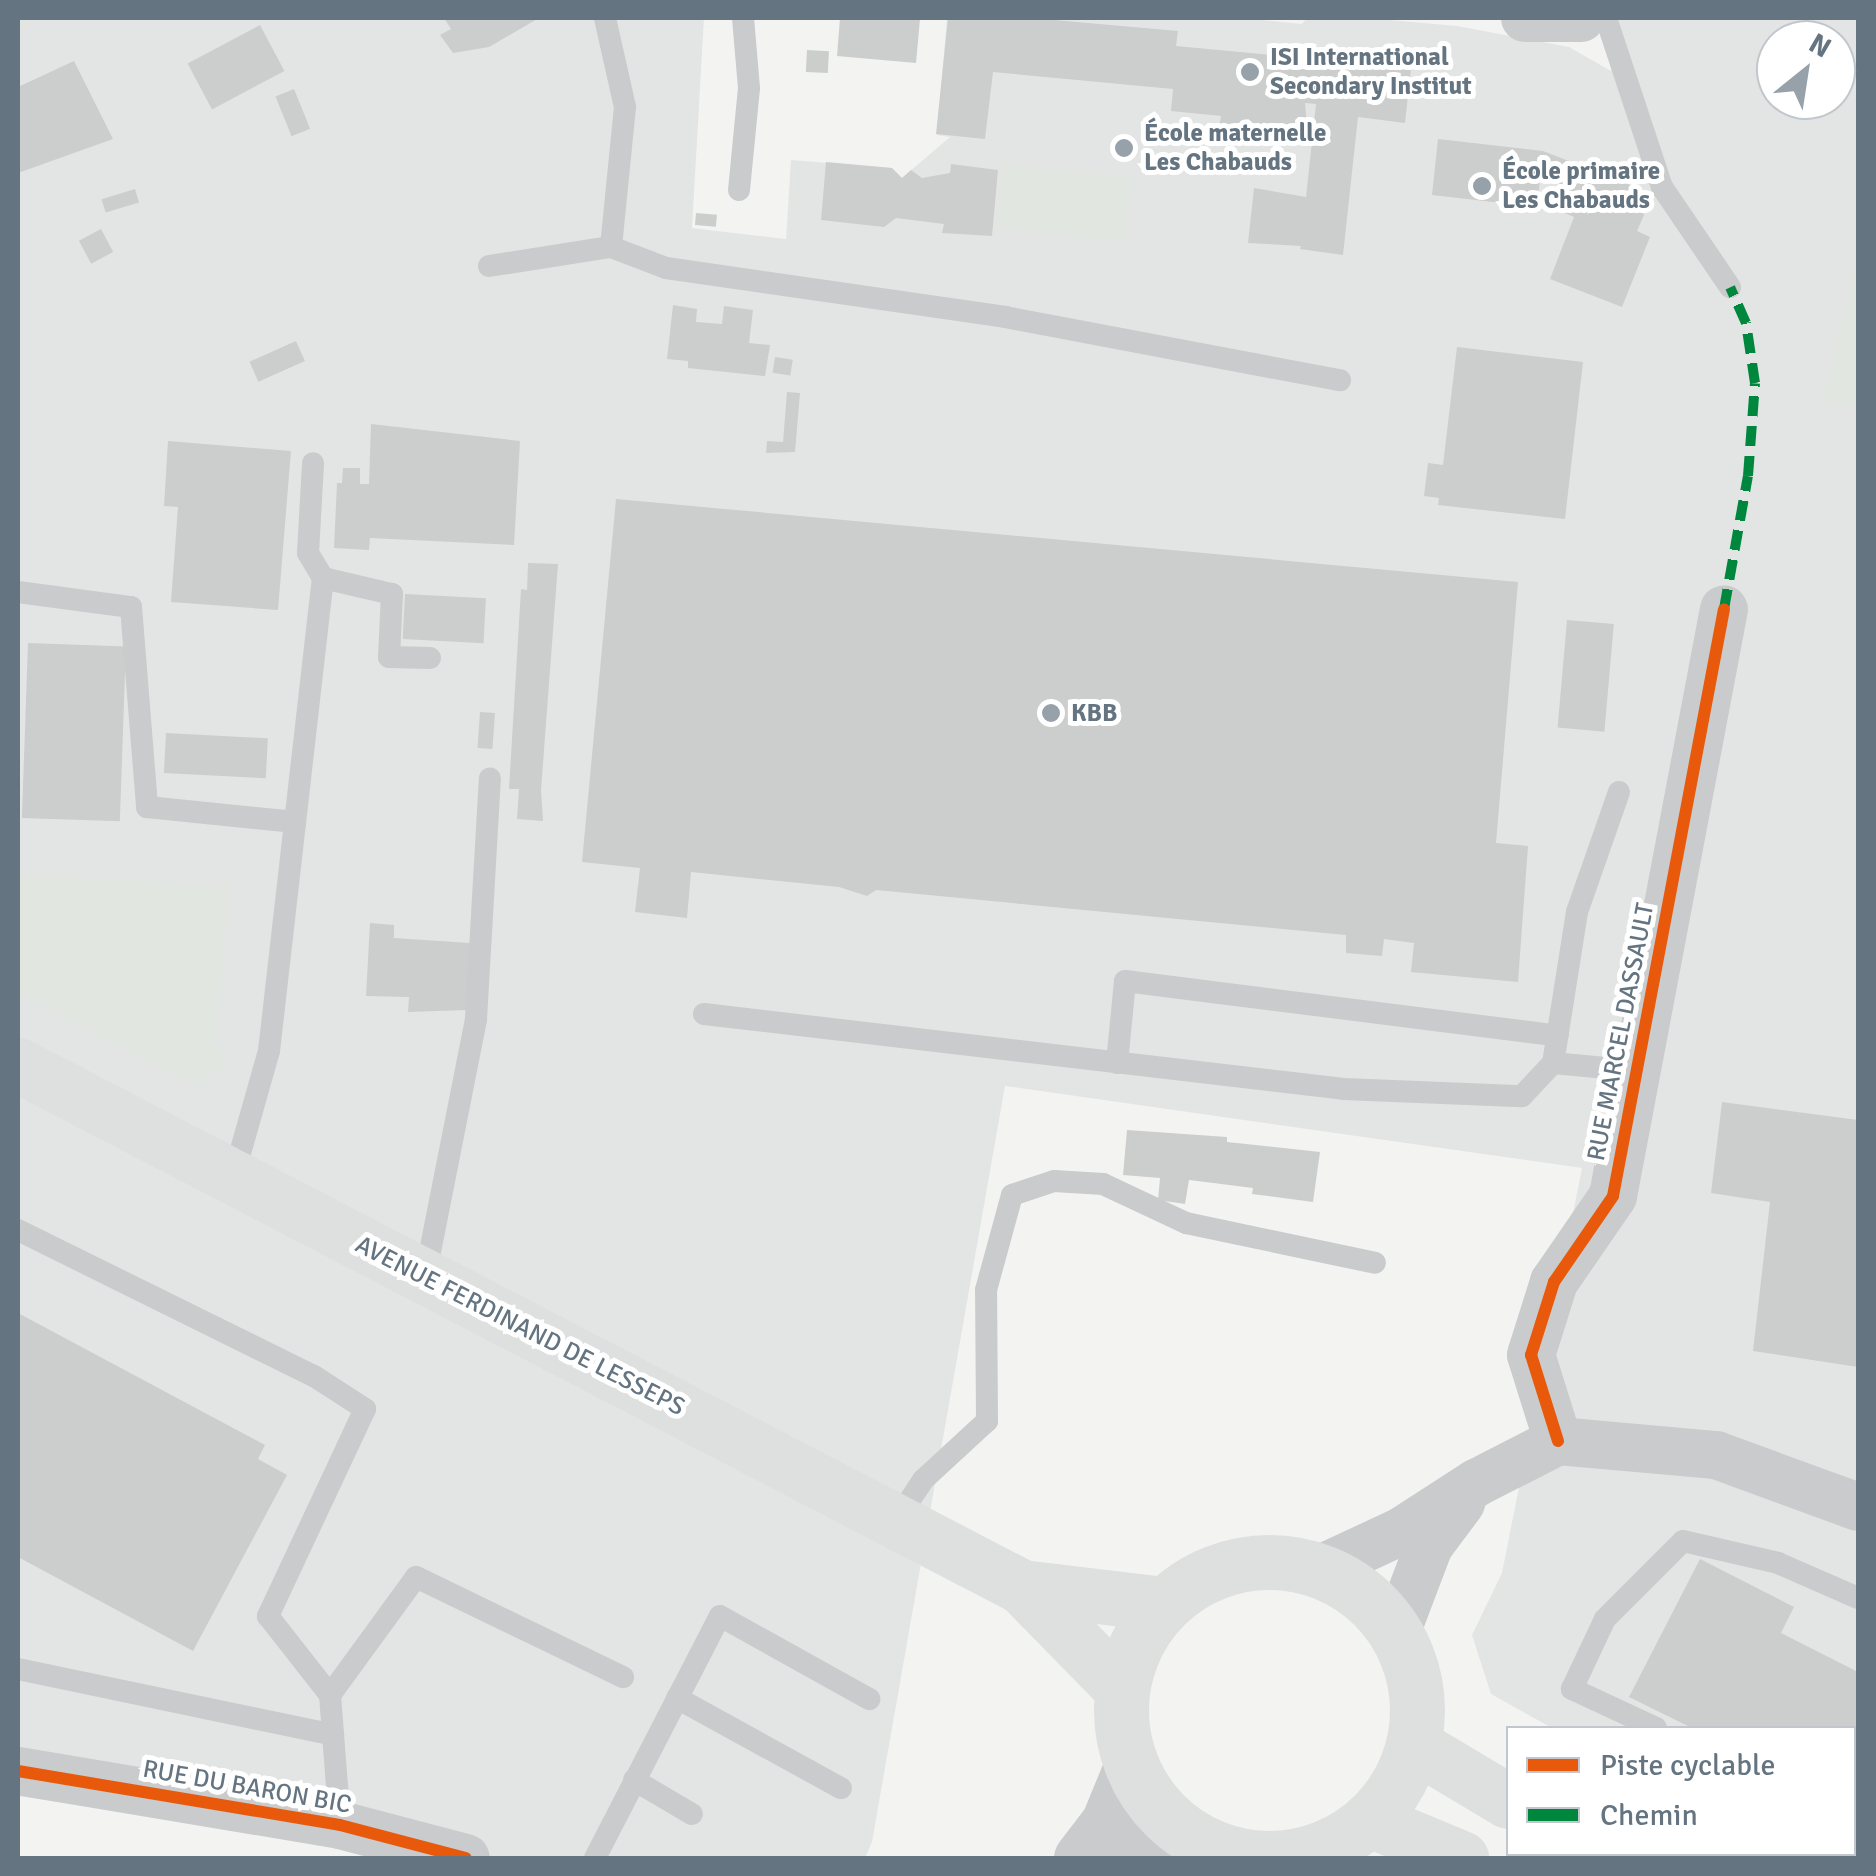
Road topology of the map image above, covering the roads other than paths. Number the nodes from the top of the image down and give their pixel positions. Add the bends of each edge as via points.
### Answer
1 (605, 18) edge
2 (743, 18) edge
3 (1524, 18) edge
4 (1581, 18) edge
5 (1606, 18) edge
6 (740, 190) dead end
7 (611, 247) junction
8 (489, 266) dead end
9 (1730, 287) dead end
10 (1340, 380) dead end
11 (312, 464) dead end
12 (323, 578) junction
13 (18, 592) edge
14 (1724, 609) dead end
15 (430, 658) dead end
16 (490, 778) dead end
17 (1620, 792) dead end
18 (295, 822) junction
19 (704, 1014) dead end
20 (1558, 1036) junction
21 (1117, 1063) junction
22 (1553, 1063) junction
23 (18, 1065) edge
24 (1637, 1070) junction
25 (234, 1178) junction
26 (18, 1230) edge
27 (1375, 1263) dead end
28 (425, 1277) junction
29 (1558, 1441) junction
30 (1476, 1483) junction
31 (1858, 1507) edge
32 (896, 1522) junction
33 (1318, 1570) junction
34 (1022, 1587) junction
35 (1858, 1598) edge
36 (1164, 1604) junction
37 (1396, 1633) junction
38 (18, 1669) edge
39 (624, 1677) dead end
40 (1121, 1688) junction
41 (330, 1695) junction
42 (677, 1698) junction
43 (869, 1699) dead end
44 (1652, 1726) edge
45 (333, 1734) junction
46 (1414, 1745) junction
47 (1131, 1767) junction
48 (18, 1771) edge
49 (634, 1780) junction
50 (841, 1788) dead end
51 (1506, 1800) edge
52 (692, 1814) dead end
53 (340, 1825) junction
54 (1415, 1839) edge
55 (1195, 1840) junction
56 (466, 1858) edge
57 (595, 1858) edge
58 (1084, 1858) edge

1 - 7 lane via 625,107
2 - 6 lane via 749,88
3 - 4 street
5 - 9 lane via 1662,187
7 - 8 lane
7 - 10 lane via 666,268 1005,317
11 - 12 lane via 308,553
12 - 15 lane via 392,594 388,657
12 - 18 lane
13 - 18 lane via 132,607 146,806
14 - 24 street, RUE MARCEL DASSAULT
16 - 28 lane via 476,1019
17 - 20 lane via 1577,912
18 - 25 lane via 269,1051
19 - 21 lane
20 - 21 lane via 1125,981
20 - 22 lane
21 - 22 lane via 1344,1089 1522,1096
22 - 24 lane
23 - 25 main road, AVENUE FERDINAND DE LESSEPS
24 - 29 street, RUE MARCEL DASSAULT via 1613,1196 1554,1282 1531,1354
25 - 28 main road, AVENUE FERDINAND DE LESSEPS
26 - 41 lane via 314,1376 365,1410 268,1616
27 - 32 lane via 1186,1223 1103,1184 1054,1180 1012,1195 986,1290 987,1421 923,1480
28 - 32 main road, AVENUE FERDINAND DE LESSEPS
29 - 30 street
29 - 31 street via 1716,1455
30 - 33 street via 1402,1530
30 - 37 street via 1430,1546
32 - 34 main road, AVENUE FERDINAND DE LESSEPS
33 - 36 main road via 1277,1562 1236,1565 1197,1580
33 - 37 main road via 1362,1594
34 - 36 main road, AVENUE FERDINAND DE LESSEPS
34 - 40 main road, AVENUE FERDINAND DE LESSEPS
35 - 44 lane via 1778,1562 1683,1542 1605,1620 1572,1689
36 - 40 main road via 1136,1642
37 - 46 main road via 1412,1668
38 - 45 lane
39 - 41 lane via 416,1577
40 - 47 main road via 1120,1728
41 - 45 lane
42 - 43 lane via 720,1616
42 - 49 lane
42 - 50 lane
45 - 53 lane
46 - 51 main road
46 - 54 main road via 1398,1786
47 - 55 main road via 1157,1808
47 - 58 street via 1108,1823
48 - 53 street, RUE DU BARON BIC
49 - 52 lane
49 - 57 lane
53 - 56 street, RUE DU BARON BIC
54 - 55 main road via 1331,1846 1286,1858 1239,1856
55 - 58 street via 1136,1839

